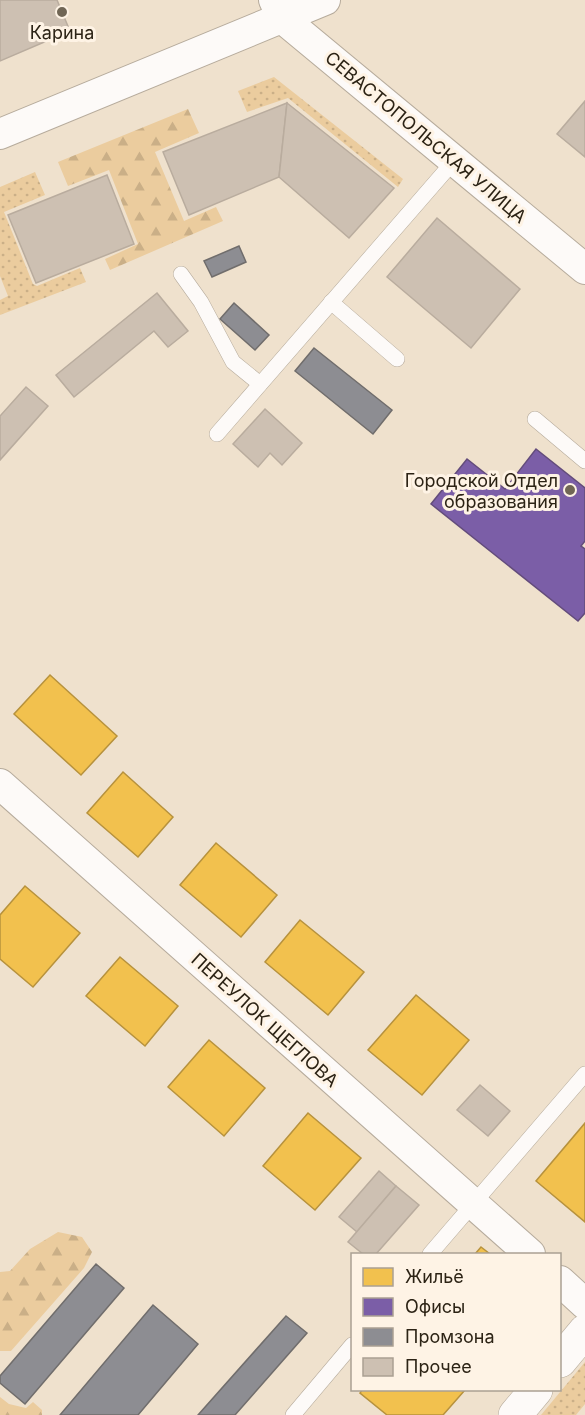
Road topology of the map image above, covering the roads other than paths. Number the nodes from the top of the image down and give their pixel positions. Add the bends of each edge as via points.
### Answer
1 (325, 0) edge
2 (278, 9) edge
3 (0, 134) edge
4 (454, 161) junction
5 (585, 269) edge
6 (181, 274) dead end
7 (331, 302) junction
8 (398, 359) dead end
9 (260, 384) junction
10 (535, 419) dead end
11 (217, 434) dead end
12 (585, 461) edge
13 (0, 784) edge
14 (585, 1074) edge
15 (473, 1204) junction
16 (431, 1253) edge
17 (529, 1253) edge
18 (561, 1282) edge
19 (585, 1304) edge
20 (585, 1331) edge
21 (351, 1346) edge
22 (561, 1360) edge
23 (534, 1391) edge
24 (293, 1415) edge
25 (514, 1415) edge

1 - 2 street
2 - 3 street
2 - 4 street, СЕВАСТОПОЛЬСКАЯ УЛИЦА
4 - 5 street, СЕВАСТОПОЛЬСКАЯ УЛИЦА
4 - 7 lane
6 - 9 lane via 201,302 232,362
7 - 8 lane
7 - 9 lane
9 - 11 lane
10 - 12 lane
13 - 15 street, ПЕРЕУЛОК ЩЕГЛОВА
14 - 15 lane
15 - 16 lane
15 - 17 street, ПЕРЕУЛОК ЩЕГЛОВА
18 - 19 street
20 - 22 main road
21 - 24 lane
23 - 25 main road

